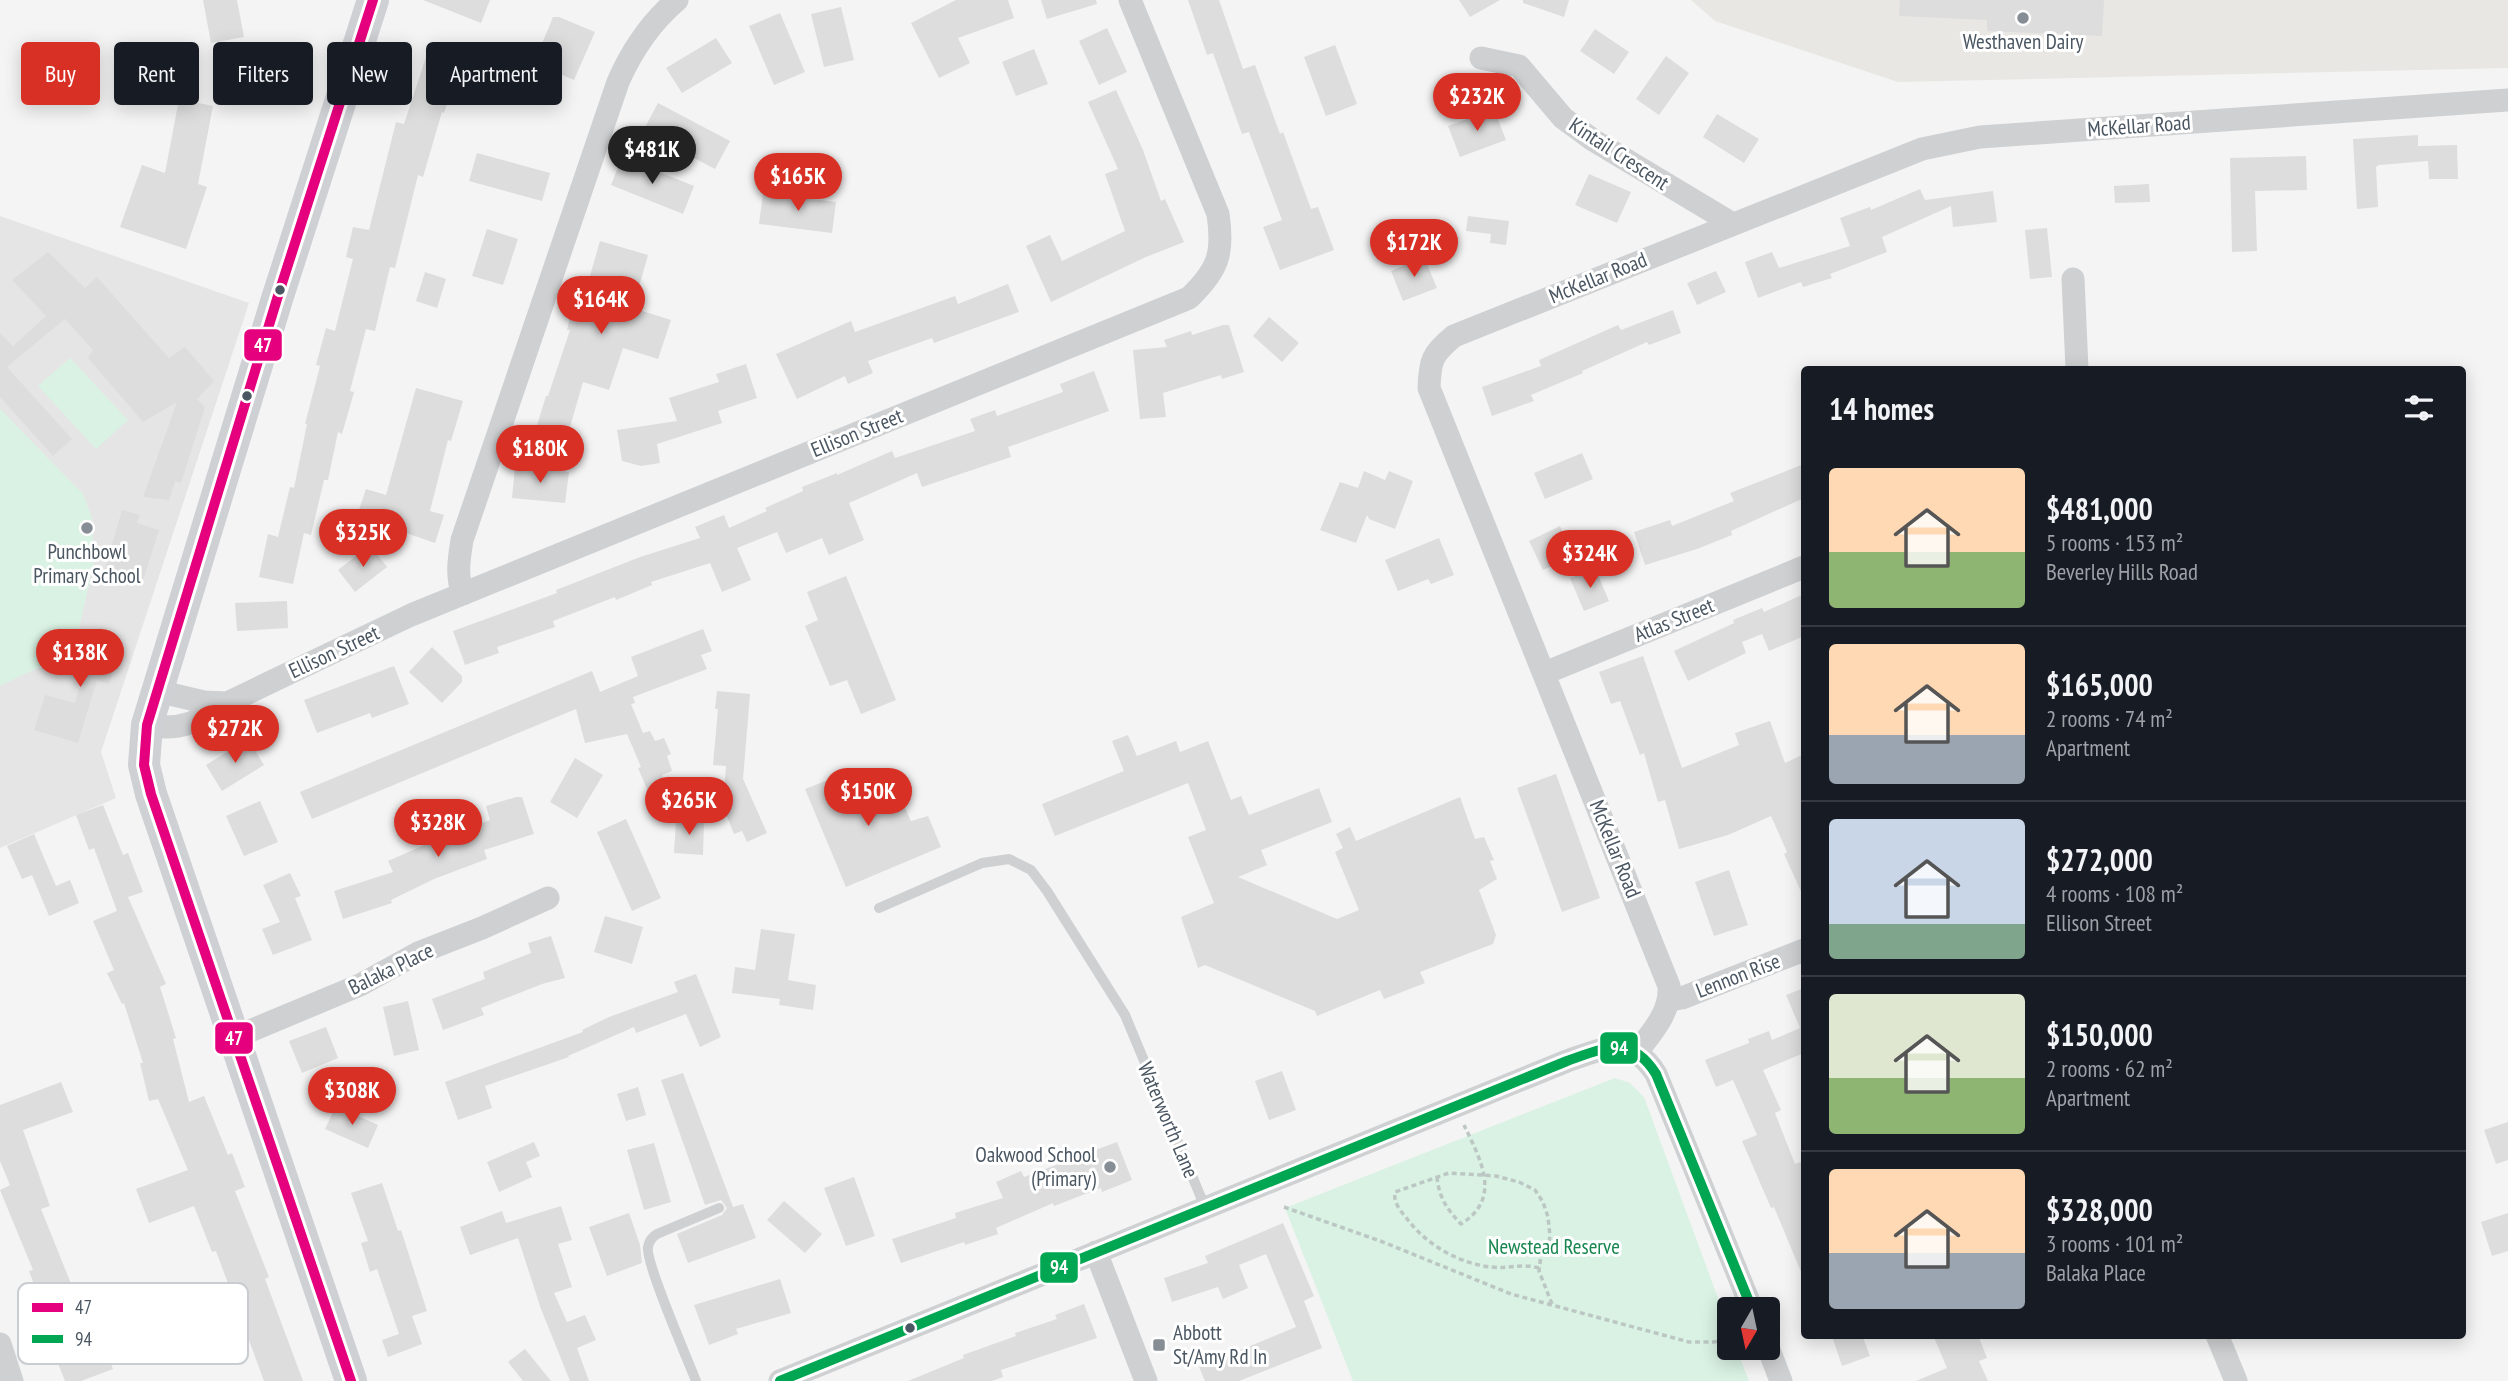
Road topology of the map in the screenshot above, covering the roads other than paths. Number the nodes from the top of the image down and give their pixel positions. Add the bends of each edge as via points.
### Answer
1 (373, 0) edge
2 (677, 0) edge
3 (1130, 0) edge
4 (1481, 58) dead end
5 (2508, 100) edge
6 (1733, 224) junction
7 (2073, 279) dead end
8 (2077, 366) edge
9 (1801, 568) edge
10 (463, 594) junction
11 (1545, 673) junction
12 (157, 691) junction
13 (227, 703) junction
14 (147, 725) junction
15 (548, 898) dead end
16 (879, 908) dead end
17 (1801, 951) edge
18 (1670, 1000) junction
19 (233, 1038) junction
20 (1637, 1052) junction
21 (1205, 1207) junction
22 (719, 1208) dead end
23 (1096, 1252) junction
24 (1747, 1297) edge
25 (2219, 1339) edge
26 (0, 1344) edge
27 (1773, 1360) edge
28 (12, 1381) edge
29 (351, 1381) edge
30 (696, 1381) edge
31 (780, 1381) edge
32 (1146, 1381) edge
33 (1781, 1381) edge
34 (2236, 1381) edge

1 - 12 street
2 - 10 street via 646,31 618,82 462,540 458,572
3 - 10 street, Ellison Street via 1218,214 1222,240 1217,262 1208,280 1189,298
4 - 6 street, Kintail Crescent via 1522,57 1563,118
5 - 6 street, McKellar Road via 1980,137 1922,149
6 - 11 street, McKellar Road via 1454,336 1436,351 1429,388
7 - 8 street
9 - 11 street, Atlas Street
10 - 13 street, Ellison Street
11 - 18 street, McKellar Road via 1664,969
12 - 13 street
12 - 14 street
13 - 14 street, Ellison Street via 179,727
14 - 19 street via 144,765 151,794
15 - 19 street, Balaka Place
16 - 21 lane, Waterworth Lane via 982,863 1009,859 1031,870 1125,1016
17 - 18 street, Lennon Rise
18 - 20 street
19 - 29 street
20 - 21 street via 1622,1047 1594,1051
20 - 24 street via 1663,1086
21 - 23 street
22 - 30 lane via 657,1234 648,1248
23 - 31 street
23 - 32 street
25 - 34 street
26 - 28 street
27 - 33 street

